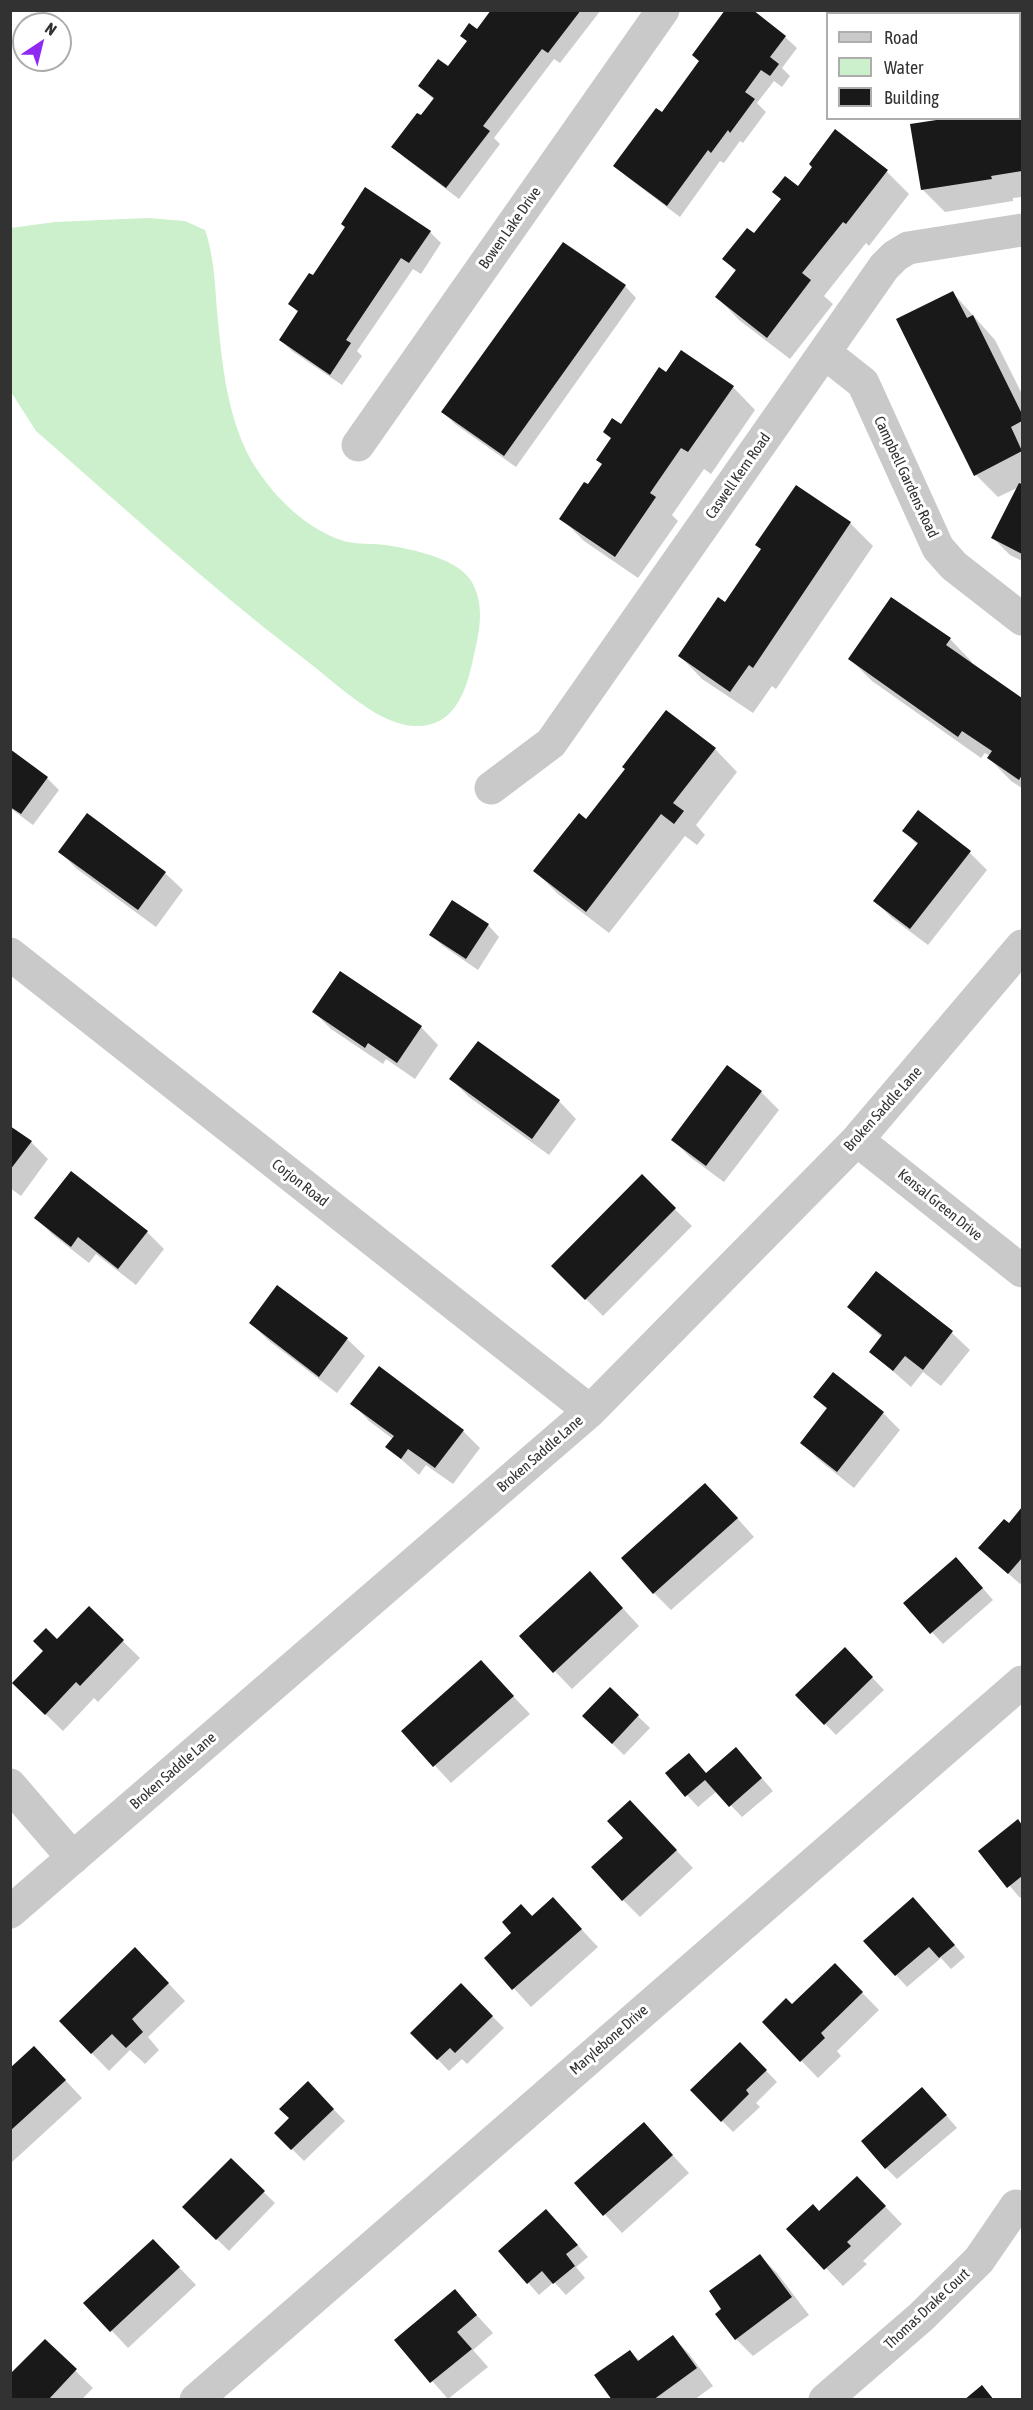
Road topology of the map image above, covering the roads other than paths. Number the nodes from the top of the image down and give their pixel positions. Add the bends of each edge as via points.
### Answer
1 (663, 10) edge
2 (1023, 230) edge
3 (825, 353) junction
4 (358, 445) dead end
5 (1023, 620) edge
6 (491, 788) dead end
7 (1023, 946) edge
8 (10, 954) edge
9 (857, 1140) junction
10 (1023, 1271) edge
11 (590, 1411) junction
12 (1023, 1682) edge
13 (10, 1785) edge
14 (73, 1858) junction
15 (10, 1912) edge
16 (1016, 2206) dead end
17 (196, 2400) edge
18 (825, 2400) edge

1 - 4 street, Bowen Lake Drive
2 - 3 street, Caswell Kern Road via 908,248 895,256
3 - 5 street, Campbell Gardens Road via 863,383 938,548 954,566
3 - 6 street, Caswell Kern Road via 551,743
7 - 9 street, Broken Saddle Lane
8 - 11 street, Corjon Road
9 - 10 street, Kensal Green Drive
9 - 11 street, Broken Saddle Lane
11 - 14 street, Broken Saddle Lane
12 - 17 street, Marylebone Drive
13 - 14 street
14 - 15 street, Broken Saddle Lane
16 - 18 street, Thomas Drake Court via 979,2260 921,2317

